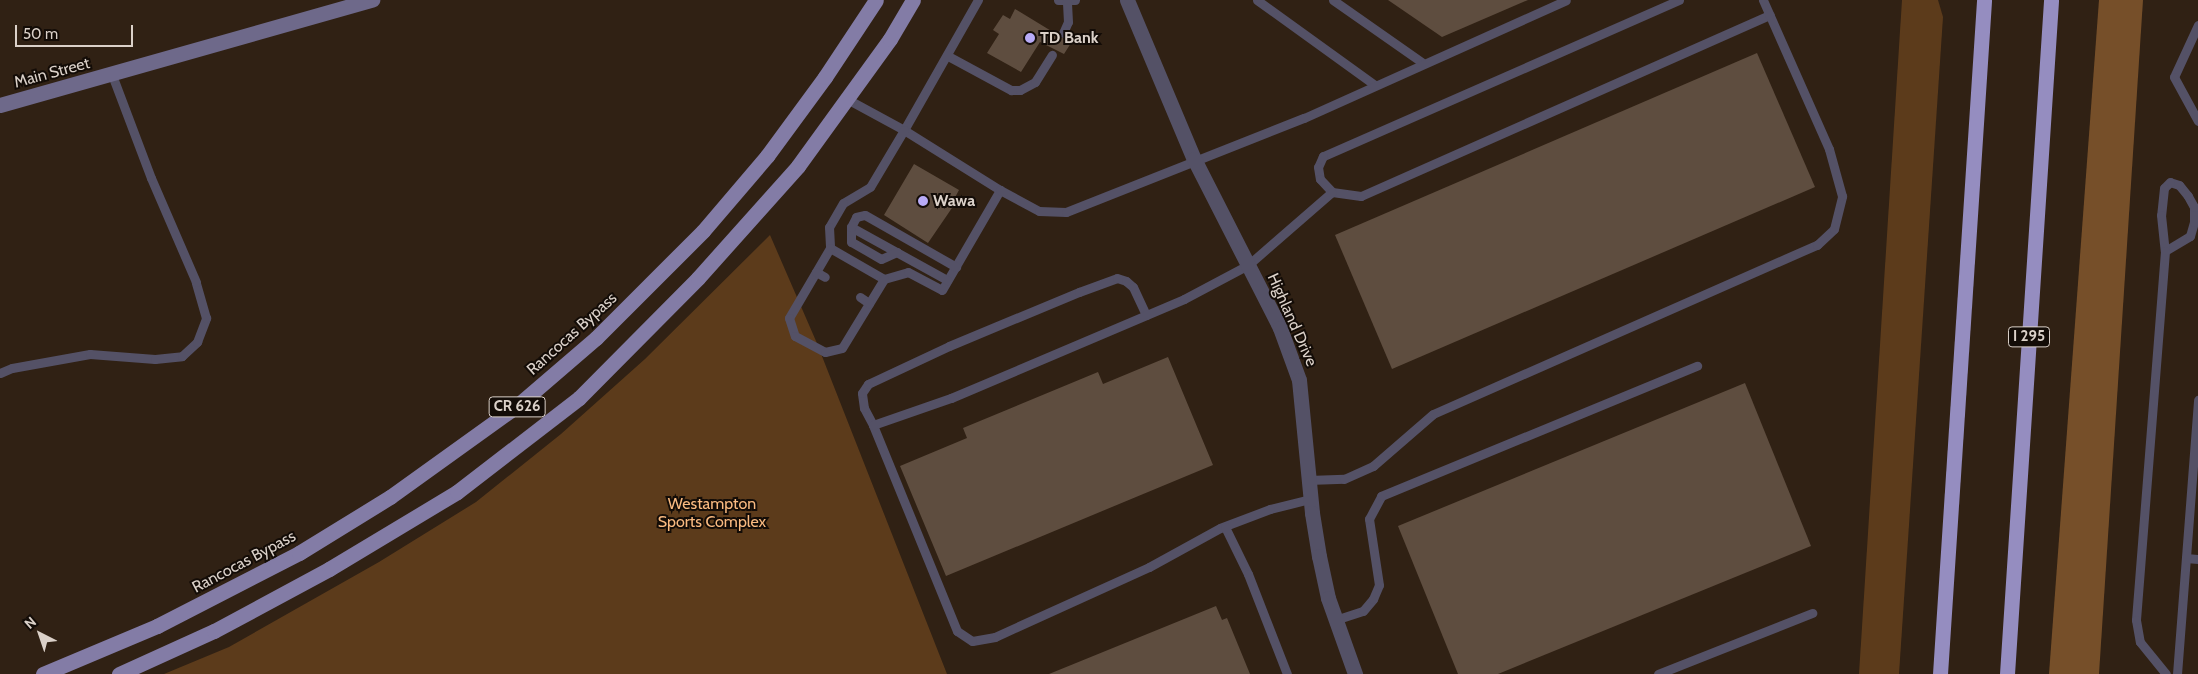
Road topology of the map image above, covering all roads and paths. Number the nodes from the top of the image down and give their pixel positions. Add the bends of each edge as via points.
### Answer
1 (372, 0) edge
2 (876, 0) edge
3 (913, 0) edge
4 (978, 0) edge
5 (1058, 0) edge
6 (1075, 0) edge
7 (1127, 0) edge
8 (1257, 0) edge
9 (1333, 0) edge
10 (1566, 0) edge
11 (1679, 0) edge
12 (1763, 0) edge
13 (1984, 0) edge
14 (2051, 0) edge
15 (1067, 1) edge
16 (1770, 15) junction
17 (2198, 25) edge
18 (1063, 33) dead end
19 (1052, 55) dead end
20 (948, 56) junction
21 (1423, 63) junction
22 (112, 75) junction
23 (1375, 85) junction
24 (847, 98) junction
25 (0, 105) edge
26 (2198, 121) edge
27 (904, 130) junction
28 (1194, 159) junction
29 (1000, 190) junction
30 (1332, 192) junction
31 (851, 227) junction
32 (830, 248) junction
33 (2165, 251) junction
34 (897, 252) junction
35 (1248, 265) junction
36 (956, 267) junction
37 (816, 272) junction
38 (825, 277) dead end
39 (884, 279) junction
40 (947, 280) junction
41 (860, 297) dead end
42 (800, 299) junction
43 (869, 303) junction
44 (808, 304) dead end
45 (1146, 315) junction
46 (844, 324) dead end
47 (854, 330) junction
48 (1697, 366) dead end
49 (0, 373) edge
50 (2198, 400) edge
51 (873, 426) junction
52 (1308, 480) junction
53 (1310, 499) junction
54 (1225, 527) junction
55 (2186, 558) junction
56 (2198, 559) edge
57 (1812, 613) dead end
58 (1335, 620) junction
59 (43, 674) edge
60 (119, 674) edge
61 (1287, 674) edge
62 (1355, 674) edge
63 (1658, 674) edge
64 (1940, 674) edge
65 (2007, 674) edge
66 (2166, 674) edge
67 (2177, 674) edge

1 - 22 street, Main Street
2 - 59 main road, Rancocas Bypass / CR 626 via 767,156 704,231 602,332 518,405 390,498 299,553 165,622
3 - 24 main road, CR 626 via 890,39
4 - 20 lane
5 - 15 lane
6 - 15 lane
7 - 28 street, Highland Drive
8 - 23 lane
9 - 21 lane
10 - 21 lane
11 - 30 lane via 1323,156 1318,167 1320,179
12 - 16 lane
13 - 64 highway
14 - 65 highway, I 295
15 - 18 lane via 1068,22
16 - 30 lane via 1361,196
16 - 52 lane via 1829,149 1842,196 1834,229 1817,245 1433,414 1373,466 1344,479
17 - 26 lane via 2174,77
19 - 20 lane via 1035,82 1020,90 1011,90
20 - 27 lane
21 - 23 lane
22 - 25 street, Main Street
22 - 49 lane via 150,178 196,282 206,318 197,342 182,356 155,359 90,354
23 - 28 lane via 1304,118
24 - 27 lane
24 - 60 main road, CR 626 via 798,166 698,278 579,398 458,492 329,570 214,631
27 - 29 lane
27 - 32 lane via 870,187 843,203 829,227
28 - 29 lane via 1066,212 1039,211
28 - 35 street, Highland Drive
29 - 36 lane
30 - 35 lane
31 - 34 lane
31 - 34 lane via 851,242 881,259
31 - 36 lane via 856,217 865,215
32 - 37 lane
32 - 39 lane
33 - 33 lane via 2161,215 2164,188 2170,182 2179,185 2188,196 2194,207 2194,222 2190,236
33 - 66 lane via 2136,620 2140,642
34 - 40 lane
35 - 45 lane
35 - 52 street, Highland Drive via 1280,328 1299,380
36 - 40 lane
37 - 38 lane
37 - 42 lane
39 - 40 lane via 908,272 942,290
39 - 43 lane
41 - 43 lane
42 - 44 lane
42 - 47 lane via 789,318 795,336 825,352 842,348
43 - 47 lane
45 - 51 lane via 951,398
45 - 51 lane via 1133,287 1118,278 1079,292 868,384 862,393 864,408
46 - 47 lane
48 - 58 lane via 1381,496 1369,519 1378,585 1374,599 1363,611
50 - 55 lane
51 - 54 lane via 957,631 972,641 995,636 1140,571
52 - 53 street, Highland Drive
53 - 54 lane via 1270,509
53 - 58 street, Highland Drive via 1319,556
54 - 61 lane via 1248,574
55 - 56 lane
55 - 67 lane
57 - 63 lane
58 - 62 street, Highland Drive

